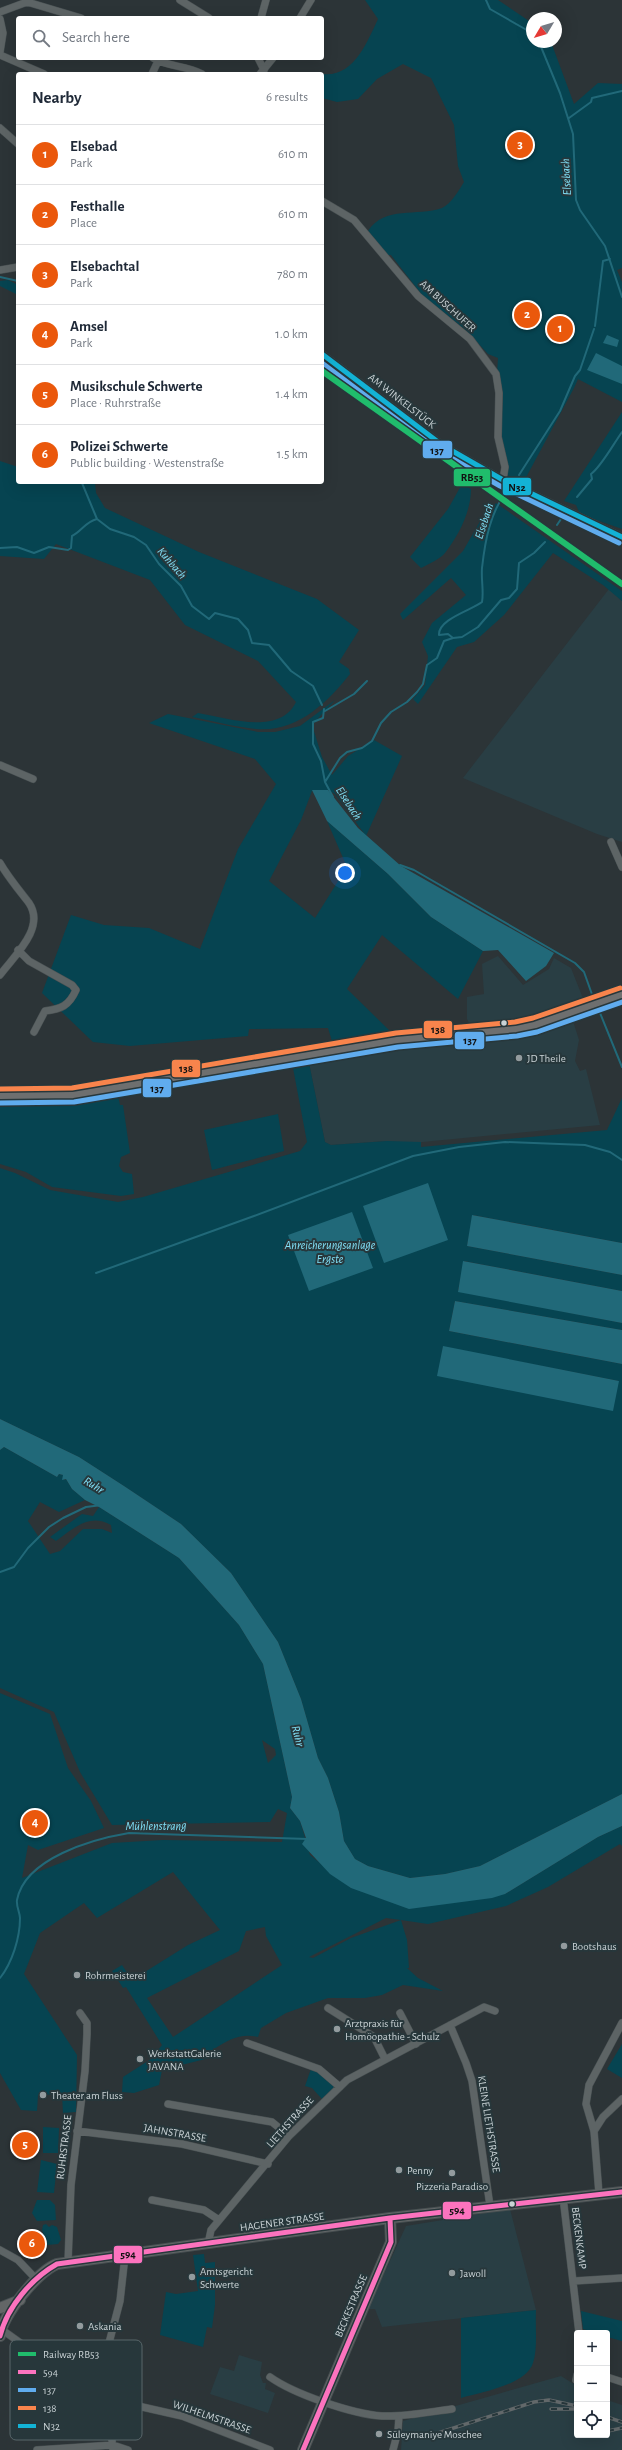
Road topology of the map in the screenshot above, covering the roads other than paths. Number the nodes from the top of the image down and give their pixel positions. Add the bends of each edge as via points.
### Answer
1 (180, 0) edge
2 (266, 0) edge
3 (311, 0) edge
4 (0, 12) edge
5 (74, 16) edge
6 (206, 16) edge
7 (262, 16) edge
8 (301, 16) edge
9 (0, 20) edge
10 (0, 52) edge
11 (0, 56) edge
12 (156, 60) edge
13 (259, 60) edge
14 (271, 60) edge
15 (39, 72) edge
16 (153, 72) edge
17 (199, 72) edge
18 (262, 72) edge
19 (0, 128) edge
20 (16, 142) edge
21 (324, 202) edge
22 (16, 267) edge
23 (0, 270) edge
24 (324, 356) edge
25 (502, 480) junction
26 (621, 534) edge
27 (0, 765) edge
28 (33, 779) dead end
29 (611, 842) dead end
30 (622, 867) edge
31 (1, 868) edge
32 (18, 950) junction
33 (0, 975) edge
34 (622, 995) edge
35 (34, 1032) dead end
36 (0, 1096) edge
37 (328, 2008) dead end
38 (495, 2012) dead end
39 (80, 2013) dead end
40 (400, 2013) dead end
41 (622, 2024) edge
42 (451, 2028) junction
43 (247, 2044) dead end
44 (416, 2044) junction
45 (385, 2059) junction
46 (340, 2086) junction
47 (621, 2099) edge
48 (168, 2104) dead end
49 (594, 2131) junction
50 (77, 2132) junction
51 (289, 2136) junction
52 (268, 2164) junction
53 (622, 2192) edge
54 (598, 2194) junction
55 (563, 2197) junction
56 (152, 2200) dead end
57 (490, 2206) junction
58 (390, 2218) junction
59 (219, 2220) junction
60 (208, 2244) junction
61 (0, 2250) edge
62 (125, 2256) junction
63 (68, 2262) junction
64 (622, 2278) edge
65 (36, 2279) junction
66 (574, 2281) junction
67 (20, 2300) junction
68 (0, 2308) edge
69 (0, 2329) edge
70 (579, 2330) edge
71 (0, 2336) edge
72 (17, 2340) edge
73 (110, 2340) edge
74 (270, 2376) dead end
75 (610, 2378) edge
76 (622, 2382) edge
77 (323, 2401) junction
78 (142, 2407) edge
79 (452, 2409) dead end
80 (399, 2416) junction
81 (113, 2448) edge
82 (37, 2450) edge
83 (128, 2450) edge
84 (270, 2450) edge
85 (303, 2450) edge
86 (393, 2450) edge

1 - 6 street
2 - 7 street
3 - 8 street
4 - 5 street via 27,2
9 - 10 street via 3,33
11 - 15 street
12 - 16 street
12 - 17 street via 190,67
13 - 18 street
14 - 18 street
19 - 20 street
21 - 25 street, AM BUSCHUFER via 354,220 418,296 470,339 496,374 499,393 498,437 505,467
22 - 23 street
24 - 25 street, AM WINKELSTÜCK via 425,433
25 - 26 street, AM WINKELSTÜCK
27 - 28 street
29 - 30 street
31 - 32 street via 30,905 34,915 33,929
32 - 33 street
32 - 35 street via 29,961 72,985 76,990 68,1004 61,1009 45,1011
34 - 36 main road via 516,1029 396,1040 73,1095
37 - 45 street via 370,2033
38 - 42 street, LIETHSTRASSE via 484,2007
39 - 50 street, RUHRSTRASSE via 87,2023 85,2071
40 - 44 street
41 - 49 street via 589,2085 586,2104
42 - 44 street, LIETHSTRASSE
42 - 57 street, KLEINE LIETHSTRASSE via 472,2081
43 - 46 street via 319,2069
44 - 45 street, LIETHSTRASSE
45 - 46 street, LIETHSTRASSE
46 - 51 street, LIETHSTRASSE
47 - 49 street
48 - 51 street via 272,2122
49 - 54 street
50 - 52 street, JAHNSTRASSE via 182,2144
50 - 63 street, RUHRSTRASSE via 71,2185
51 - 52 street, LIETHSTRASSE
52 - 59 street, LIETHSTRASSE
53 - 54 main road, HAGENER STRASSE
54 - 55 main road, HAGENER STRASSE
55 - 57 main road, HAGENER STRASSE
55 - 66 street, BECKENKAMP
56 - 59 street via 204,2210
57 - 58 main road, HAGENER STRASSE
58 - 60 main road, HAGENER STRASSE
58 - 77 main road, BECKESTRASSE via 391,2242
59 - 60 street, LIETHSTRASSE via 211,2230
60 - 62 main road, HAGENER STRASSE
61 - 65 street via 18,2260
62 - 63 main road, HAGENER STRASSE
62 - 73 street via 120,2300
63 - 65 main road, HAGENER STRASSE via 49,2267
64 - 66 street, BECKENKAMP
65 - 67 main road, HAGENER STRASSE
66 - 70 street, BECKENKAMP
67 - 68 main road
67 - 69 main road, HAGENER STRASSE
69 - 71 main road
69 - 72 street, WILHELMSTRASSE
74 - 77 street via 284,2386
75 - 76 street
77 - 80 street via 362,2413
77 - 85 main road, BECKESTRASSE
78 - 84 street, WILHELMSTRASSE via 182,2416
79 - 80 street
80 - 86 street
81 - 82 street
81 - 83 street

